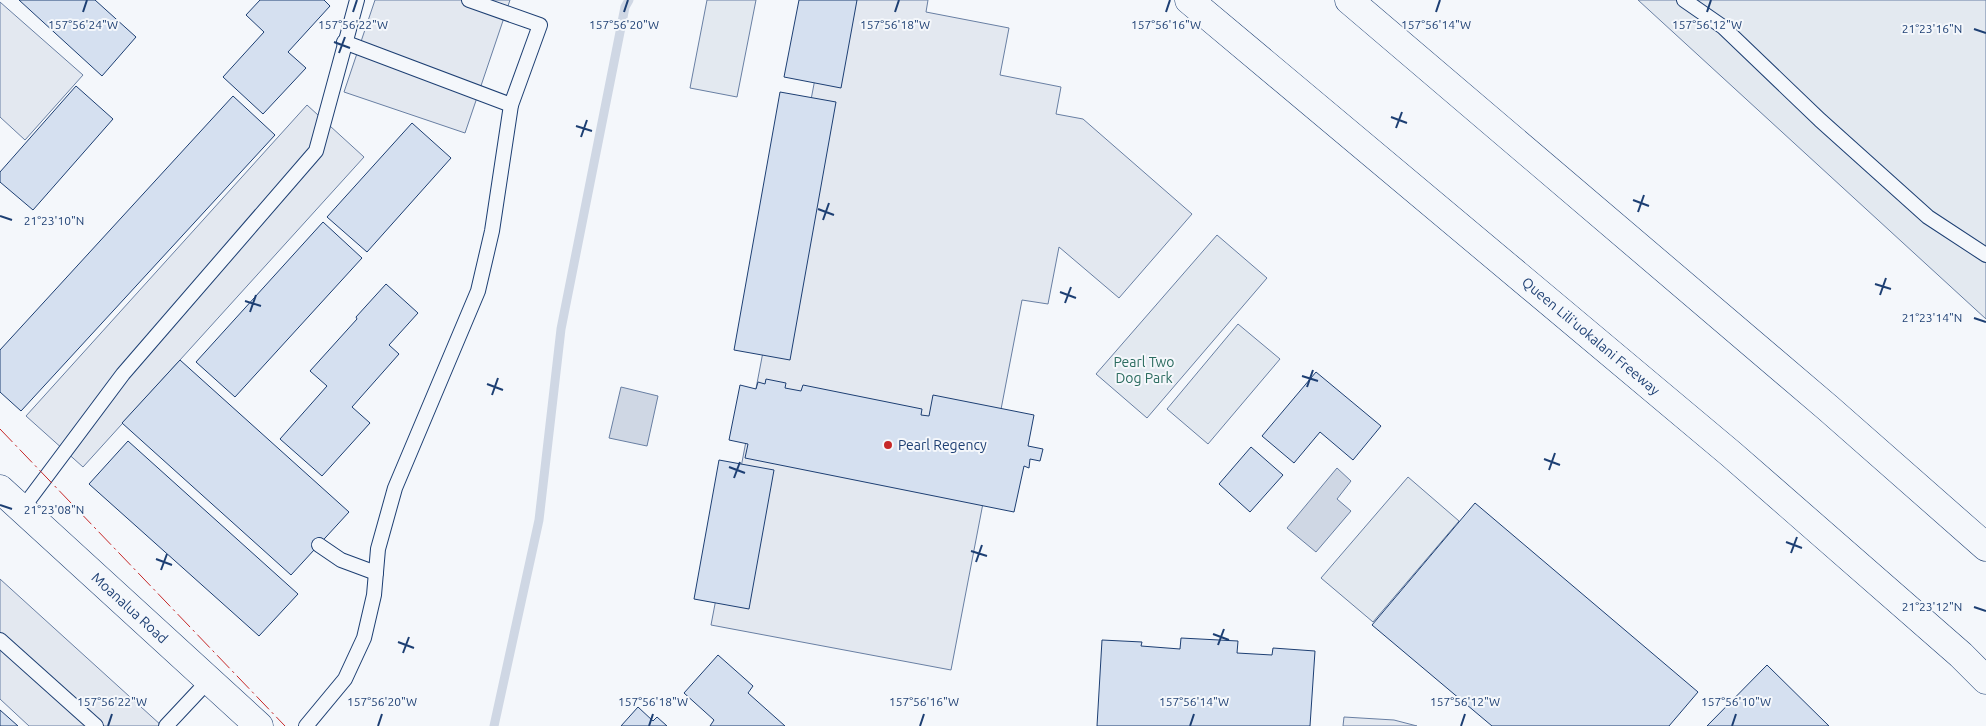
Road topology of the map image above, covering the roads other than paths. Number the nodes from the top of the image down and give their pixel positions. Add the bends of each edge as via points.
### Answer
1 (357, 0) edge
2 (469, 0) edge
3 (1189, 0) edge
4 (1348, 0) edge
5 (1684, 0) edge
6 (344, 42) junction
7 (511, 105) junction
8 (1986, 255) edge
9 (0, 489) edge
10 (22, 509) junction
11 (319, 545) dead end
12 (1986, 547) edge
13 (376, 573) junction
14 (0, 640) edge
15 (210, 679) junction
16 (1986, 680) edge
17 (96, 726) edge
18 (166, 726) edge
19 (259, 726) edge
20 (306, 726) edge

1 - 6 lane
2 - 7 lane via 540,25
3 - 16 main road, Queen Liliʻuokalani Freeway via 1732,454
4 - 12 main road via 1828,408
5 - 8 lane via 1724,27 1820,120 1928,217
6 - 7 lane
6 - 10 lane via 316,151 123,374
7 - 13 lane via 492,231 478,291 395,488 378,549
9 - 10 main road, Moanalua Road
10 - 15 main road, Moanalua Road
11 - 13 lane via 341,560
13 - 20 lane via 364,638 345,679
14 - 17 lane
15 - 18 lane
15 - 19 main road, Moanalua Road

